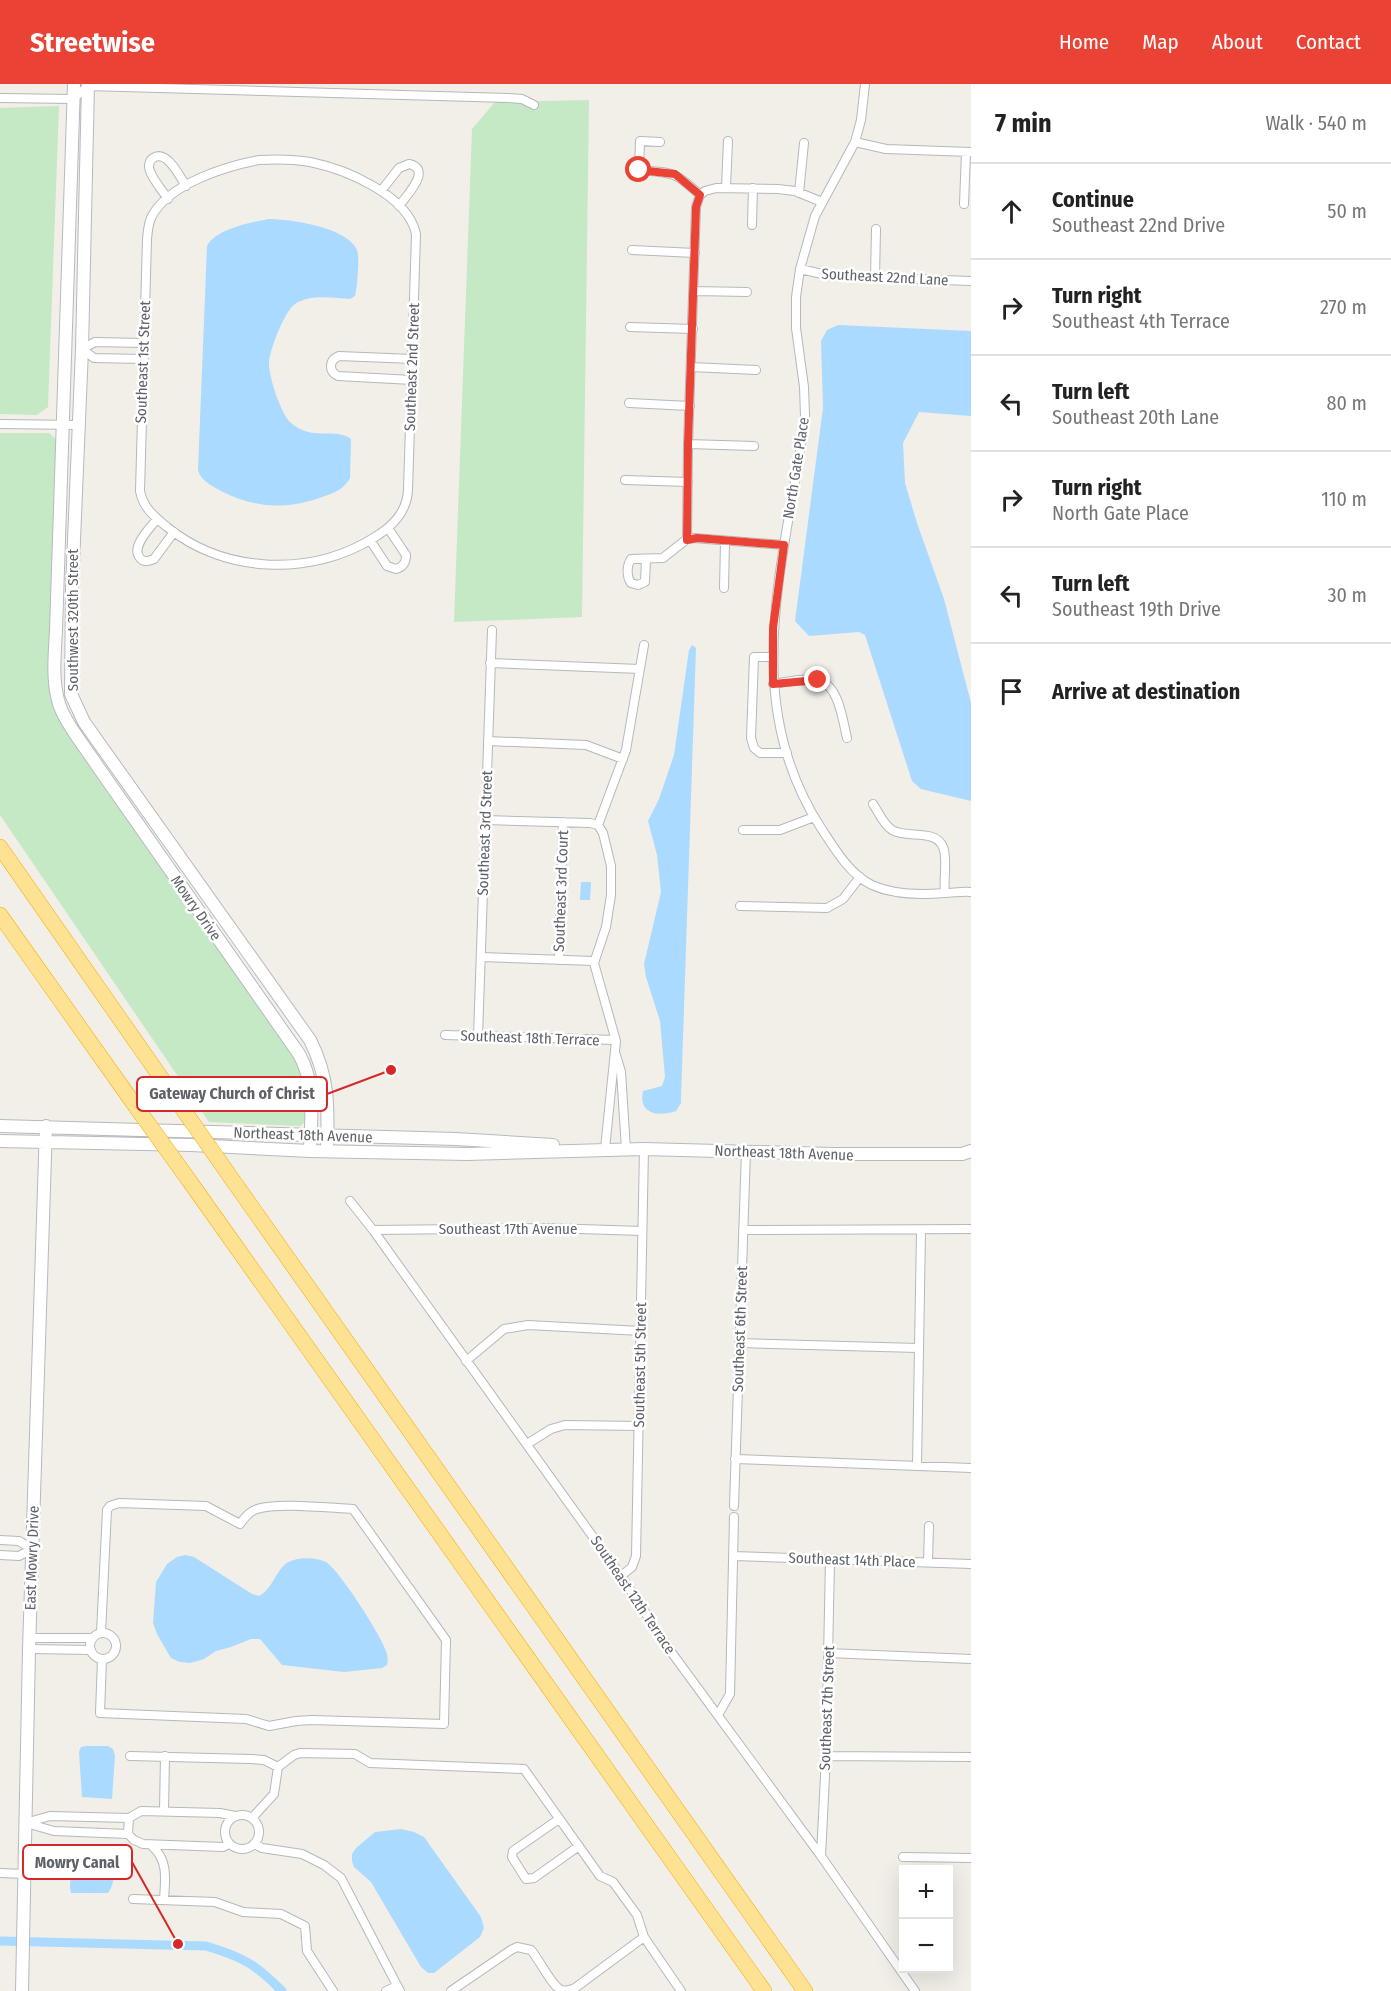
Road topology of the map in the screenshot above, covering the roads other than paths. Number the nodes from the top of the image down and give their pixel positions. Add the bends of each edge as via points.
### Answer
1 (74, 84) edge
2 (865, 84) edge
3 (88, 85) edge
4 (322, 88) edge
5 (0, 98) edge
6 (73, 99) junction
7 (534, 105) dead end
8 (728, 141) dead end
9 (660, 142) dead end
10 (855, 142) junction
11 (804, 143) dead end
12 (968, 152) edge
13 (186, 186) junction
14 (726, 187) junction
15 (753, 188) junction
16 (381, 192) junction
17 (799, 193) junction
18 (700, 195) junction
19 (171, 196) junction
20 (395, 202) junction
21 (822, 202) junction
22 (964, 204) dead end
23 (752, 225) dead end
24 (876, 229) dead end
25 (632, 250) dead end
26 (695, 253) junction
27 (800, 269) junction
28 (875, 278) junction
29 (971, 281) edge
30 (694, 291) junction
31 (747, 292) dead end
32 (630, 327) dead end
33 (693, 329) junction
34 (116, 342) junction
35 (143, 343) junction
36 (64, 348) junction
37 (82, 349) junction
38 (115, 358) junction
39 (143, 359) junction
40 (413, 359) junction
41 (692, 367) junction
42 (756, 370) dead end
43 (412, 380) junction
44 (629, 403) dead end
45 (690, 406) junction
46 (0, 424) edge
47 (62, 424) junction
48 (79, 425) junction
49 (688, 444) junction
50 (754, 446) dead end
51 (625, 480) dead end
52 (688, 482) junction
53 (157, 519) junction
54 (172, 531) junction
55 (384, 531) junction
56 (370, 540) junction
57 (687, 540) junction
58 (725, 542) junction
59 (784, 545) junction
60 (646, 559) dead end
61 (724, 588) dead end
62 (492, 630) dead end
63 (644, 645) dead end
64 (772, 657) junction
65 (490, 663) junction
66 (640, 669) junction
67 (55, 674) joint
68 (773, 684) junction
69 (847, 738) dead end
70 (488, 741) junction
71 (787, 753) junction
72 (623, 759) junction
73 (873, 804) dead end
74 (814, 817) junction
75 (485, 820) junction
76 (563, 822) junction
77 (598, 825) junction
78 (742, 830) dead end
79 (0, 847) edge
80 (860, 877) junction
81 (969, 891) edge
82 (945, 894) junction
83 (740, 906) dead end
84 (0, 915) edge
85 (480, 957) junction
86 (559, 960) junction
87 (594, 961) junction
88 (445, 1035) dead end
89 (478, 1036) junction
90 (615, 1040) junction
91 (615, 1052) junction
92 (0, 1126) edge
93 (46, 1126) junction
94 (310, 1135) junction
95 (327, 1136) junction
96 (0, 1142) edge
97 (45, 1142) junction
98 (605, 1149) junction
99 (626, 1149) junction
100 (644, 1149) junction
101 (310, 1151) junction
102 (327, 1151) junction
103 (746, 1151) junction
104 (968, 1154) edge
105 (350, 1201) dead end
106 (971, 1229) edge
107 (373, 1230) junction
108 (743, 1230) junction
109 (642, 1231) junction
110 (921, 1231) junction
111 (641, 1331) junction
112 (739, 1343) junction
113 (918, 1348) junction
114 (466, 1361) junction
115 (639, 1426) junction
116 (527, 1444) junction
117 (735, 1460) junction
118 (917, 1466) junction
119 (971, 1468) edge
120 (734, 1506) dead end
121 (734, 1517) dead end
122 (929, 1526) dead end
123 (0, 1540) edge
124 (32, 1549) junction
125 (0, 1555) edge
126 (734, 1556) junction
127 (830, 1560) junction
128 (928, 1562) junction
129 (971, 1564) edge
130 (621, 1576) junction
131 (97, 1636) junction
132 (29, 1643) junction
133 (91, 1650) junction
134 (828, 1653) junction
135 (102, 1659) junction
136 (971, 1659) edge
137 (718, 1715) junction
138 (130, 1756) dead end
139 (165, 1756) junction
140 (826, 1756) junction
141 (971, 1757) edge
142 (278, 1767) junction
143 (164, 1810) junction
144 (235, 1816) junction
145 (129, 1818) junction
146 (252, 1818) junction
147 (559, 1819) junction
148 (25, 1823) junction
149 (128, 1833) junction
150 (230, 1844) junction
151 (254, 1844) junction
152 (152, 1846) junction
153 (579, 1846) junction
154 (821, 1856) junction
155 (903, 1857) dead end
156 (971, 1858) edge
157 (0, 1873) edge
158 (25, 1874) junction
159 (133, 1899) dead end
160 (164, 1900) junction
161 (644, 1936) junction
162 (399, 1988) edge
163 (22, 1991) edge
164 (333, 1991) edge
165 (386, 1991) edge
166 (451, 1991) edge
167 (681, 1991) edge
168 (764, 1991) edge
169 (805, 1991) edge
170 (915, 1991) edge

1 - 6 street, Southwest 320th Street
2 - 10 street, North Gate Place
3 - 4 street
3 - 6 street
3 - 37 street, Southwest 320th Street
4 - 7 street via 522,99
5 - 6 street
6 - 36 street, Southwest 320th Street
8 - 14 street
9 - 18 street via 640,141 639,170 675,174
10 - 12 street via 886,149
10 - 21 street, North Gate Place
11 - 17 street
12 - 22 street
13 - 16 street, Southeast 1st Street via 229,166 285,159 334,168
13 - 19 street, Southeast 1st Street
13 - 19 street via 166,158 153,158 149,170
14 - 15 street
14 - 18 street via 712,188
15 - 17 street
15 - 23 street
16 - 20 street, Southeast 1st Street
16 - 20 street via 401,166 416,167 419,178
17 - 21 street
18 - 26 street
19 - 35 street, Southeast 1st Street via 153,215 148,230
20 - 40 street, Southeast 2nd Street via 410,217 416,239
21 - 27 street, North Gate Place
24 - 28 street
25 - 26 street
26 - 30 street
27 - 28 street, Southeast 22nd Lane via 831,276
27 - 59 street, North Gate Place via 796,328 805,416
28 - 29 street, Southeast 22nd Lane
30 - 31 street
30 - 33 street
32 - 33 street
33 - 41 street
34 - 35 street
34 - 37 street via 95,342
34 - 38 street
35 - 39 street, Southeast 1st Street
36 - 37 street
36 - 47 street, Southwest 320th Street
37 - 38 street via 94,358
37 - 48 street, Southwest 320th Street
38 - 39 street
39 - 53 street, Southeast 1st Street via 140,492 144,504
40 - 43 street, Southeast 2nd Street
40 - 43 street via 339,356 330,365 338,376
41 - 42 street
41 - 45 street
43 - 55 street, Southeast 2nd Street via 408,498 402,512
44 - 45 street
45 - 49 street
46 - 47 street
47 - 48 street
47 - 67 street, Southwest 320th Street
48 - 95 street, Southwest 320th Street via 71,694 84,722 310,1040 326,1084
49 - 50 street
49 - 52 street
51 - 52 street
52 - 57 street
53 - 54 street, Southeast 1st Street
53 - 54 street via 138,545 140,559 154,560
54 - 56 street, Southeast 1st Street via 221,556 277,566 328,558
55 - 56 street, Southeast 1st Street
55 - 56 street via 406,555 400,568 387,566
57 - 58 street
57 - 60 street via 666,557
58 - 59 street
58 - 61 street
59 - 64 street, North Gate Place
62 - 65 street, Southeast 3rd Street
63 - 66 street
64 - 68 street, North Gate Place
64 - 71 street via 754,657 751,738 760,753
65 - 66 street
65 - 70 street, Southeast 3rd Street
66 - 72 street
67 - 94 street, Mowry Drive via 58,701 74,731 299,1054 311,1088
68 - 69 street via 812,680 826,684 834,695
68 - 71 street, North Gate Place
70 - 72 street via 586,745
70 - 75 street, Southeast 3rd Street
71 - 74 street, North Gate Place
72 - 77 street
73 - 82 street via 893,831 928,836 940,842 944,851
74 - 78 street via 780,830
74 - 80 street, North Gate Place via 841,858
75 - 76 street
75 - 85 street, Southeast 3rd Street
76 - 77 street
76 - 86 street, Southeast 3rd Court
77 - 87 street via 611,866 611,895 606,927
79 - 169 highway, bridge
80 - 82 street, North Gate Place via 888,890
80 - 83 street via 843,899 827,908
81 - 82 street, North Gate Place
84 - 168 highway, bridge
85 - 86 street
85 - 89 street, Southeast 3rd Street
86 - 87 street
87 - 90 street
88 - 89 street, Southeast 18th Terrace
89 - 90 street, Southeast 18th Terrace
90 - 91 street
91 - 98 street
91 - 99 street via 621,1072
92 - 93 street, Northeast 18th Avenue
93 - 94 street, Northeast 18th Avenue
93 - 97 street, East Mowry Drive
94 - 95 street, Northeast 18th Avenue
94 - 101 street, Mowry Drive
95 - 98 street, Northeast 18th Avenue
95 - 102 street, Southwest 320th Street
96 - 97 street, Northeast 18th Avenue
97 - 101 street, Northeast 18th Avenue
97 - 124 street, East Mowry Drive
98 - 99 street, Northeast 18th Avenue
98 - 102 street, Northeast 18th Avenue via 467,1154
99 - 100 street, Northeast 18th Avenue
100 - 103 street, Northeast 18th Avenue
100 - 109 street, Southeast 5th Street
101 - 102 street, Northeast 18th Avenue
103 - 104 street, Northeast 18th Avenue
103 - 108 street, Southeast 6th Street
105 - 107 street, Southeast 12th Terrace
106 - 110 street
107 - 109 street, Southeast 17th Avenue
107 - 114 street, Southeast 12th Terrace
108 - 110 street
108 - 112 street, Southeast 6th Street
109 - 111 street, Southeast 5th Street
110 - 113 street
111 - 114 street via 528,1325 504,1329
111 - 115 street, Southeast 5th Street
112 - 113 street
112 - 117 street, Southeast 6th Street
113 - 118 street
114 - 116 street, Southeast 12th Terrace
115 - 116 street via 565,1425
115 - 130 street, Southeast 5th Street via 636,1556 632,1568
116 - 130 street, Southeast 12th Terrace
117 - 118 street
117 - 120 street, Southeast 6th Street
118 - 119 street
121 - 126 street
122 - 128 street
123 - 124 street via 19,1541
123 - 125 street
124 - 125 street via 19,1556
124 - 132 street, East Mowry Drive
126 - 127 street, Southeast 14th Place
126 - 137 street via 730,1694
127 - 128 street, Southeast 14th Place
127 - 134 street, Southeast 7th Street
128 - 129 street, Southeast 14th Place
130 - 137 street, Southeast 12th Terrace
131 - 132 street
131 - 133 street
131 - 135 street via 110,1635 116,1646 110,1657
131 - 135 street via 110,1506 206,1506 240,1524 256,1509 271,1506 352,1509 446,1640 444,1724 312,1720 269,1726 246,1719 100,1713
132 - 133 street
132 - 148 street, East Mowry Drive
133 - 135 street
134 - 136 street
134 - 140 street, Southeast 7th Street
137 - 154 street, Southeast 12th Terrace
138 - 139 street
139 - 142 street via 264,1760
139 - 143 street
140 - 141 street
140 - 154 street, Southeast 7th Street
142 - 146 street via 274,1794
142 - 147 street via 300,1753 355,1754 370,1763 524,1769
143 - 144 street
143 - 145 street via 141,1810
144 - 146 street
144 - 150 street via 225,1828
145 - 148 street via 50,1816
145 - 149 street
146 - 151 street via 259,1828
147 - 153 street
147 - 153 street via 513,1851 512,1857 526,1879 534,1878
148 - 149 street via 54,1831
148 - 158 street, East Mowry Drive
149 - 152 street via 134,1840
150 - 151 street via 244,1849
150 - 152 street
151 - 162 street via 314,1858 341,1878
152 - 160 street via 165,1866
153 - 161 street via 600,1876 619,1890 637,1915
154 - 170 street, Southeast 12th Terrace
155 - 156 street
157 - 158 street
158 - 163 street, East Mowry Drive
159 - 160 street
160 - 164 street via 215,1902 243,1912 287,1916 305,1926 307,1951
161 - 166 street via 567,1991 555,1984 531,1950 517,1947
161 - 167 street
162 - 165 street

